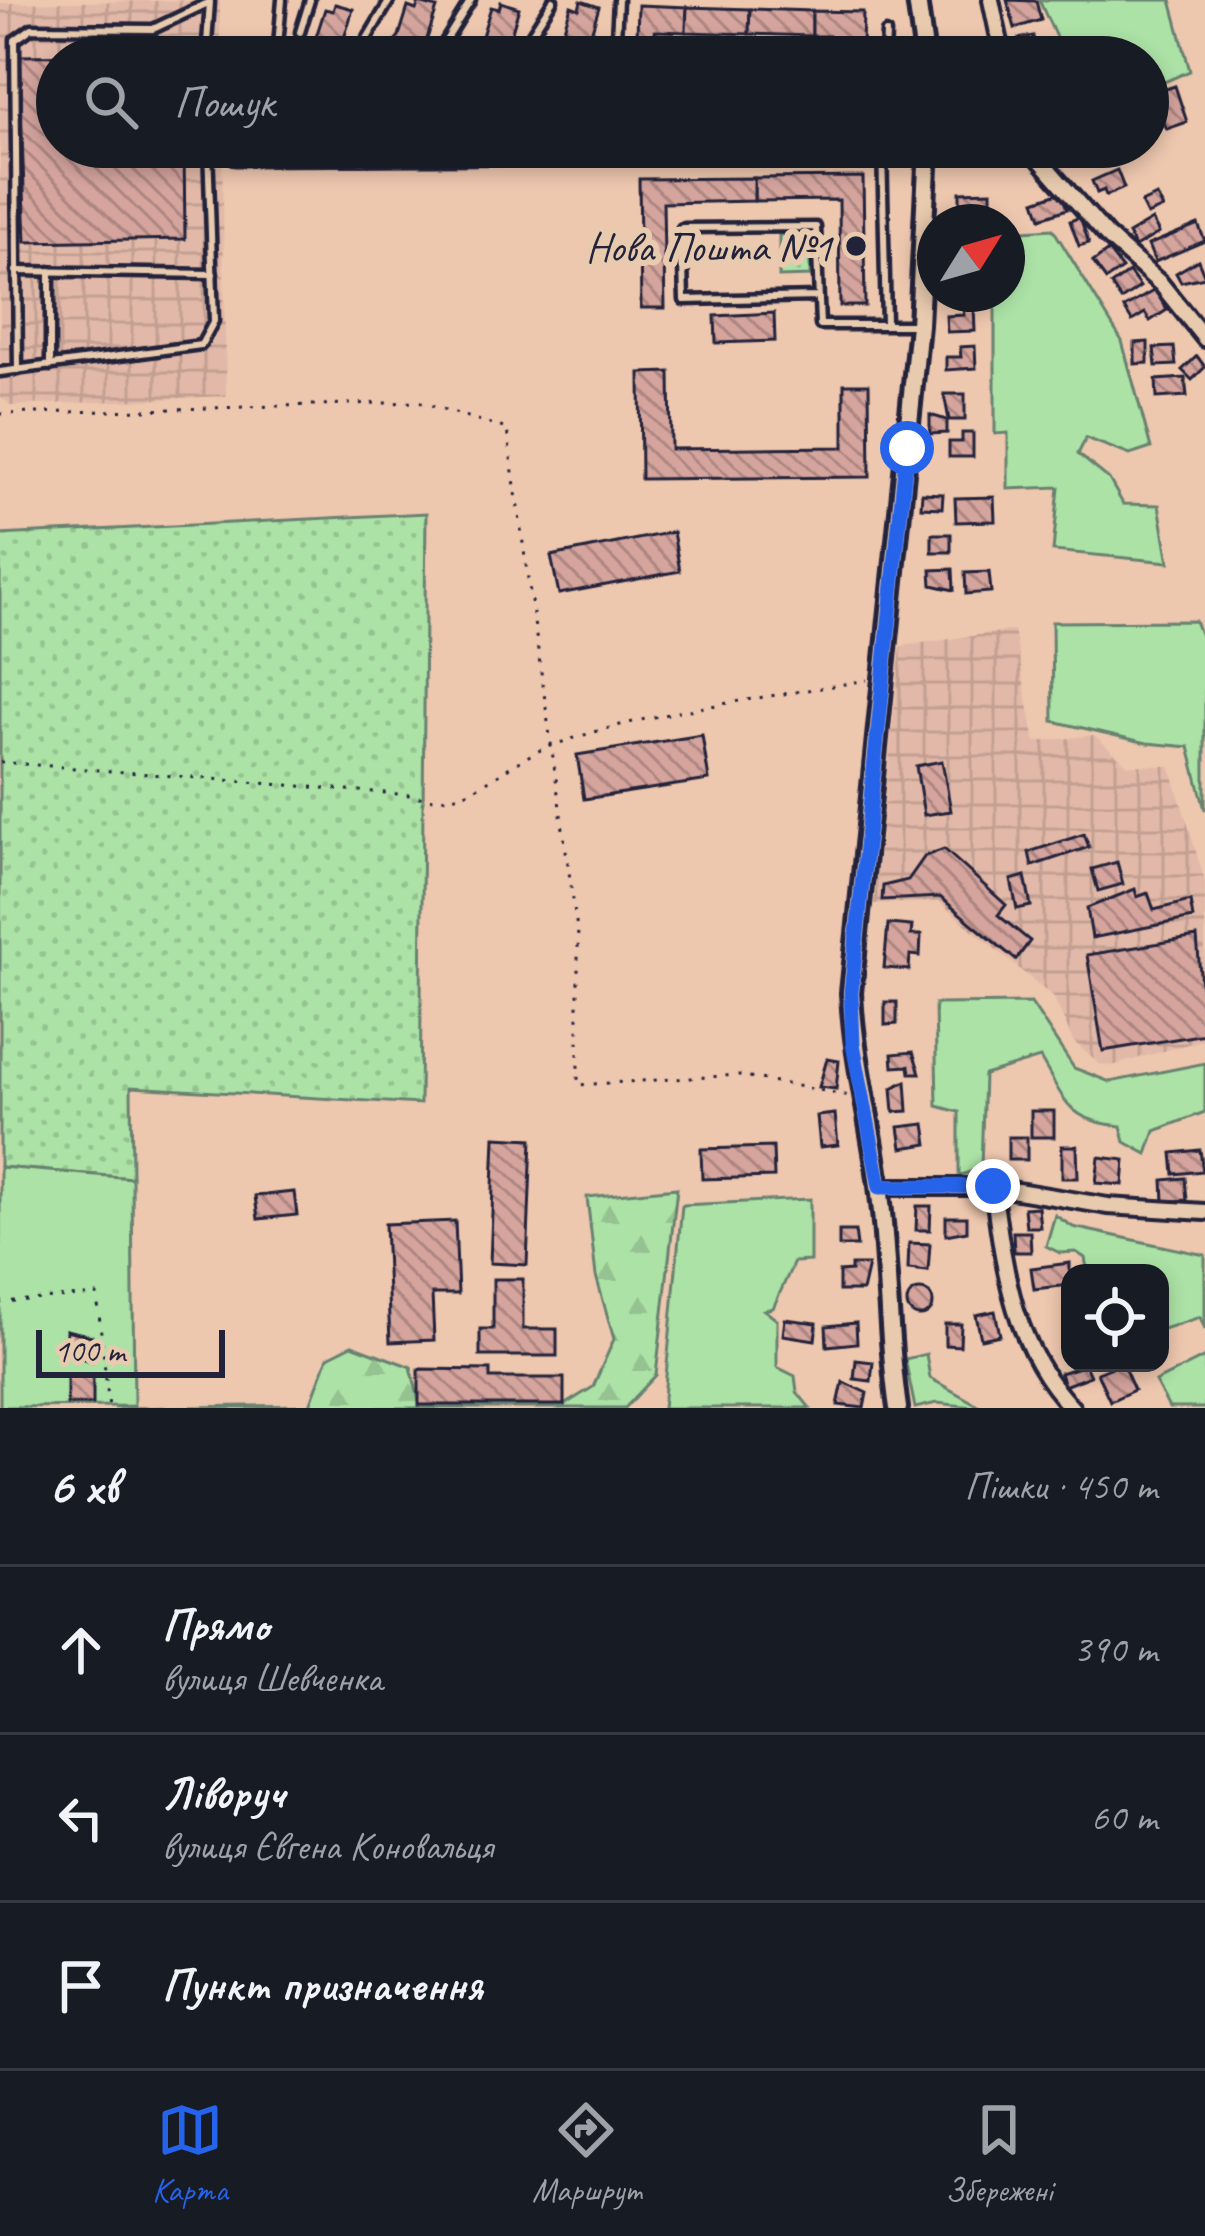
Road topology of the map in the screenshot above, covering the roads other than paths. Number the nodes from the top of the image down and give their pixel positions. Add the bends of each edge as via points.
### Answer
1 (282, 0) edge
2 (310, 0) edge
3 (390, 0) edge
4 (471, 0) edge
5 (553, 0) edge
6 (617, 0) edge
7 (917, 0) edge
8 (991, 0) edge
9 (300, 32) dead end
10 (886, 33) dead end
11 (208, 36) edge
12 (279, 36) edge
13 (368, 36) edge
14 (449, 36) edge
15 (530, 36) edge
16 (616, 36) edge
17 (886, 36) edge
18 (922, 36) edge
19 (999, 36) edge
20 (209, 168) edge
21 (882, 168) edge
22 (927, 168) edge
23 (1047, 168) edge
24 (50, 271) junction
25 (16, 272) junction
26 (213, 274) junction
27 (818, 296) junction
28 (886, 323) junction
29 (919, 326) junction
30 (1205, 339) edge
31 (50, 366) junction
32 (18, 370) junction
33 (0, 372) edge
34 (993, 1186) junction
35 (880, 1187) junction
36 (1205, 1212) edge
37 (898, 1408) edge
38 (1072, 1408) edge

1 - 12 lane
2 - 9 lane
3 - 13 lane
4 - 14 lane
5 - 15 lane
6 - 16 lane
7 - 18 street
8 - 19 street
10 - 17 lane
11 - 25 lane via 210,2 153,29 22,32 13,48
20 - 26 lane
21 - 28 lane
22 - 29 street
23 - 30 street
24 - 25 lane
24 - 26 lane
24 - 31 lane
25 - 32 lane
26 - 31 lane via 214,321 202,345
27 - 27 lane via 816,227 682,228 684,300
27 - 28 lane via 820,326
28 - 29 lane
29 - 35 street via 851,993
31 - 32 lane
32 - 33 lane
34 - 35 street
34 - 36 street via 1108,1207
34 - 38 street via 1002,1256 1032,1360
35 - 37 street

